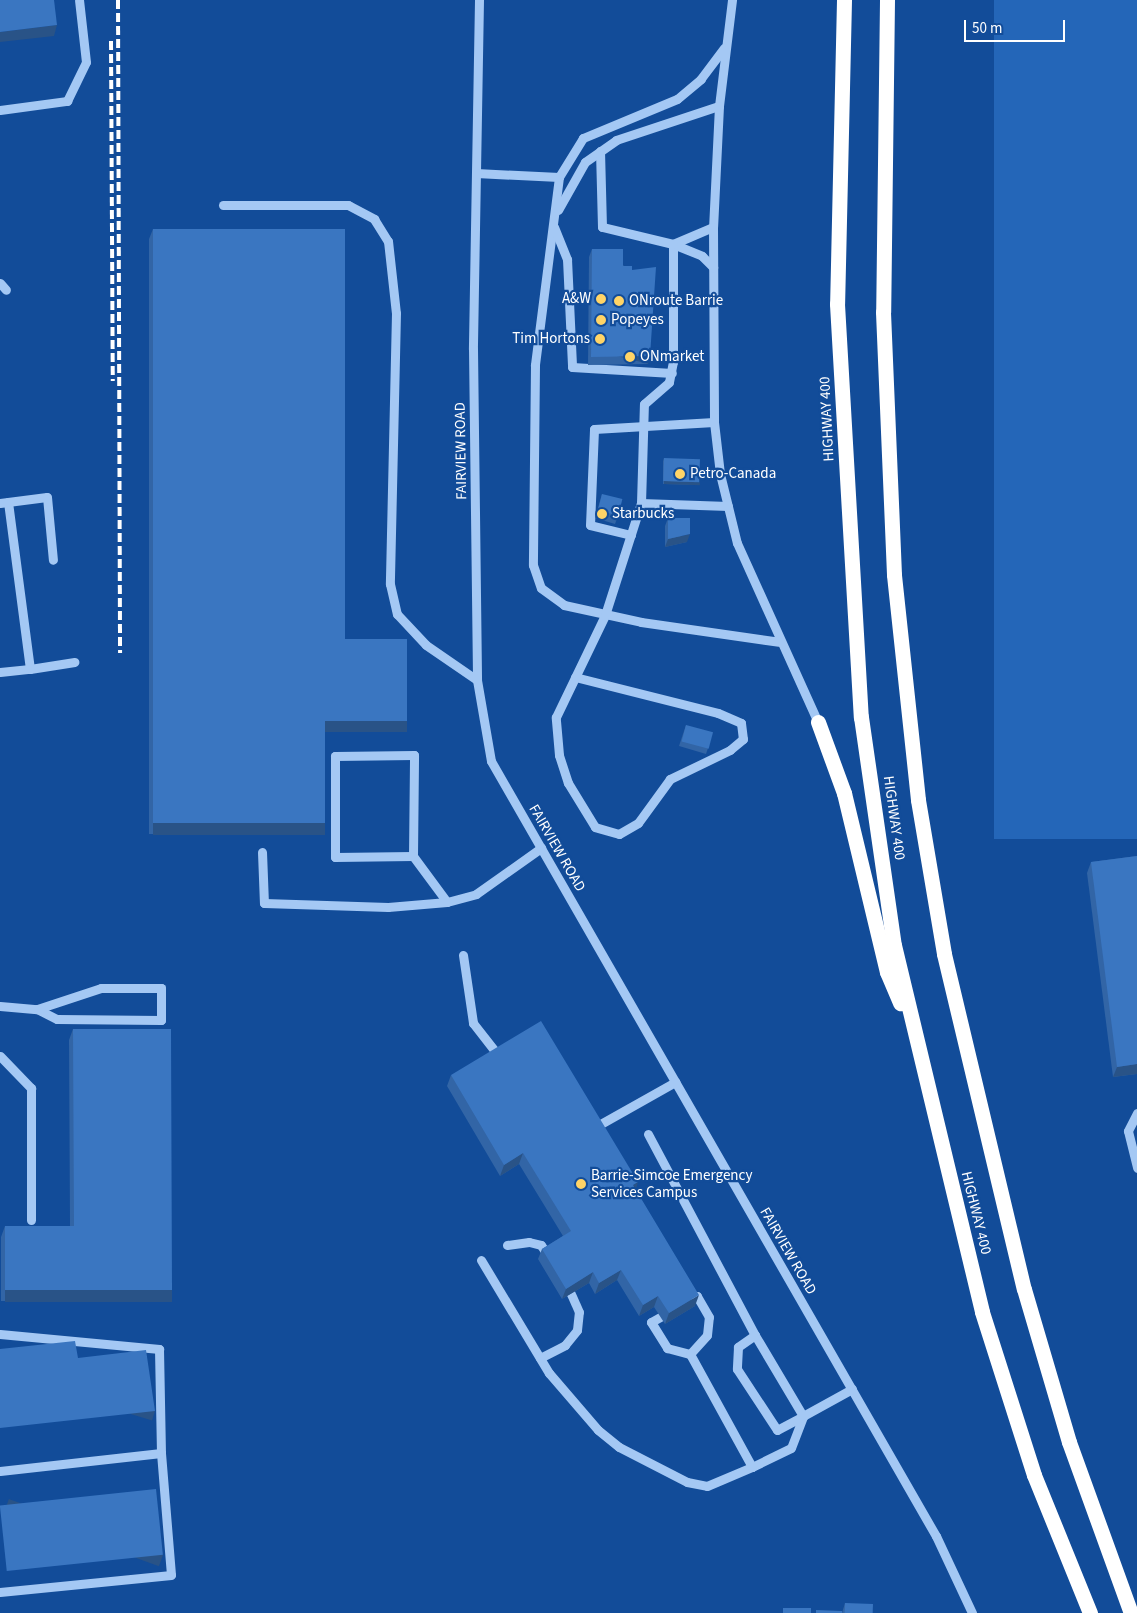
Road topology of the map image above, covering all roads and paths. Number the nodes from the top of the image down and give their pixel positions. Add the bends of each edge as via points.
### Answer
1 (79, 0) edge
2 (479, 0) edge
3 (732, 0) edge
4 (844, 0) edge
5 (887, 0) edge
6 (724, 48) junction
7 (719, 106) junction
8 (0, 110) edge
9 (600, 151) junction
10 (476, 173) junction
11 (559, 177) junction
12 (223, 205) dead end
13 (555, 216) junction
14 (554, 227) junction
15 (713, 227) junction
16 (673, 244) junction
17 (712, 267) junction
18 (672, 373) junction
19 (714, 422) junction
20 (644, 424) junction
21 (4, 503) edge
22 (641, 503) junction
23 (728, 506) junction
24 (631, 535) junction
25 (53, 560) dead end
26 (606, 615) junction
27 (779, 642) junction
28 (74, 662) dead end
29 (30, 669) junction
30 (0, 672) edge
31 (575, 677) junction
32 (477, 680) junction
33 (818, 722) joint
34 (541, 848) junction
35 (262, 852) dead end
36 (413, 856) junction
37 (447, 902) junction
38 (462, 955) dead end
39 (0, 1006) edge
40 (37, 1009) junction
41 (915, 1041) junction
42 (495, 1051) edge
43 (0, 1056) edge
44 (675, 1082) junction
45 (1137, 1112) edge
46 (597, 1126) edge
47 (648, 1134) dead end
48 (1137, 1168) edge
49 (31, 1220) dead end
50 (507, 1245) dead end
51 (480, 1260) dead end
52 (0, 1334) edge
53 (755, 1334) junction
54 (690, 1354) junction
55 (540, 1358) junction
56 (852, 1389) junction
57 (803, 1416) junction
58 (161, 1453) junction
59 (752, 1467) junction
60 (0, 1471) edge
61 (0, 1592) edge
62 (972, 1613) edge
63 (1090, 1613) edge
64 (1131, 1613) edge

1 - 8 street via 86,62 66,101
2 - 10 street, FAIRVIEW ROAD
3 - 6 street
4 - 41 highway, HIGHWAY 400 via 837,304 862,717 894,946
5 - 64 highway, HIGHWAY 400 via 883,322 894,575 918,800 944,954 1024,1289 1069,1442
6 - 7 street
6 - 11 street via 701,79 678,99 584,138
7 - 9 street via 616,140
7 - 15 street
9 - 13 street via 578,170
9 - 16 street via 602,227
10 - 11 street
10 - 32 street, FAIRVIEW ROAD
11 - 13 street
12 - 32 street via 348,205 374,219 388,241 396,313 390,584 397,614 426,645
13 - 14 street
14 - 18 street via 567,259 572,367
14 - 26 street via 535,365 533,566 541,588 550,597
15 - 16 street
15 - 17 street
16 - 17 street via 702,256
16 - 18 street
17 - 19 street
18 - 20 street via 669,382 644,404
19 - 20 street
19 - 23 street
20 - 22 street
20 - 24 street via 598,425 592,433 590,525
21 - 25 street via 47,497
21 - 29 street
22 - 23 street
22 - 24 street
23 - 27 street via 737,543
24 - 26 street
26 - 27 street
26 - 31 street
27 - 33 street
28 - 29 street
29 - 30 street
31 - 31 street via 554,730 568,783 595,828 606,832 630,830 670,778 730,750 743,739 741,723 718,713
32 - 34 street, FAIRVIEW ROAD via 491,761
33 - 41 highway via 844,793 887,972
34 - 37 street via 476,894
34 - 44 street, FAIRVIEW ROAD
35 - 37 street via 264,903 388,907
36 - 36 street via 335,858 335,756 414,756
36 - 37 street
38 - 42 street via 473,1023
39 - 40 street
40 - 40 street via 101,988 161,988 161,1020 58,1019
41 - 63 highway, HIGHWAY 400 via 1006,1392
43 - 49 street via 31,1088
44 - 46 street
44 - 56 street, FAIRVIEW ROAD
45 - 48 street via 1128,1131
47 - 53 street
50 - 55 street via 529,1242 541,1245 575,1295 577,1330 565,1345
51 - 55 street
52 - 58 street via 159,1349
53 - 57 street
53 - 57 street via 738,1347 737,1369 777,1430
54 - 54 street via 667,1348 651,1322 696,1296 709,1317 707,1335
54 - 59 street
55 - 59 street via 598,1430 652,1466 707,1486
56 - 57 street
56 - 62 street, FAIRVIEW ROAD via 936,1536
57 - 59 street via 791,1448
58 - 60 street
58 - 61 street via 171,1575

